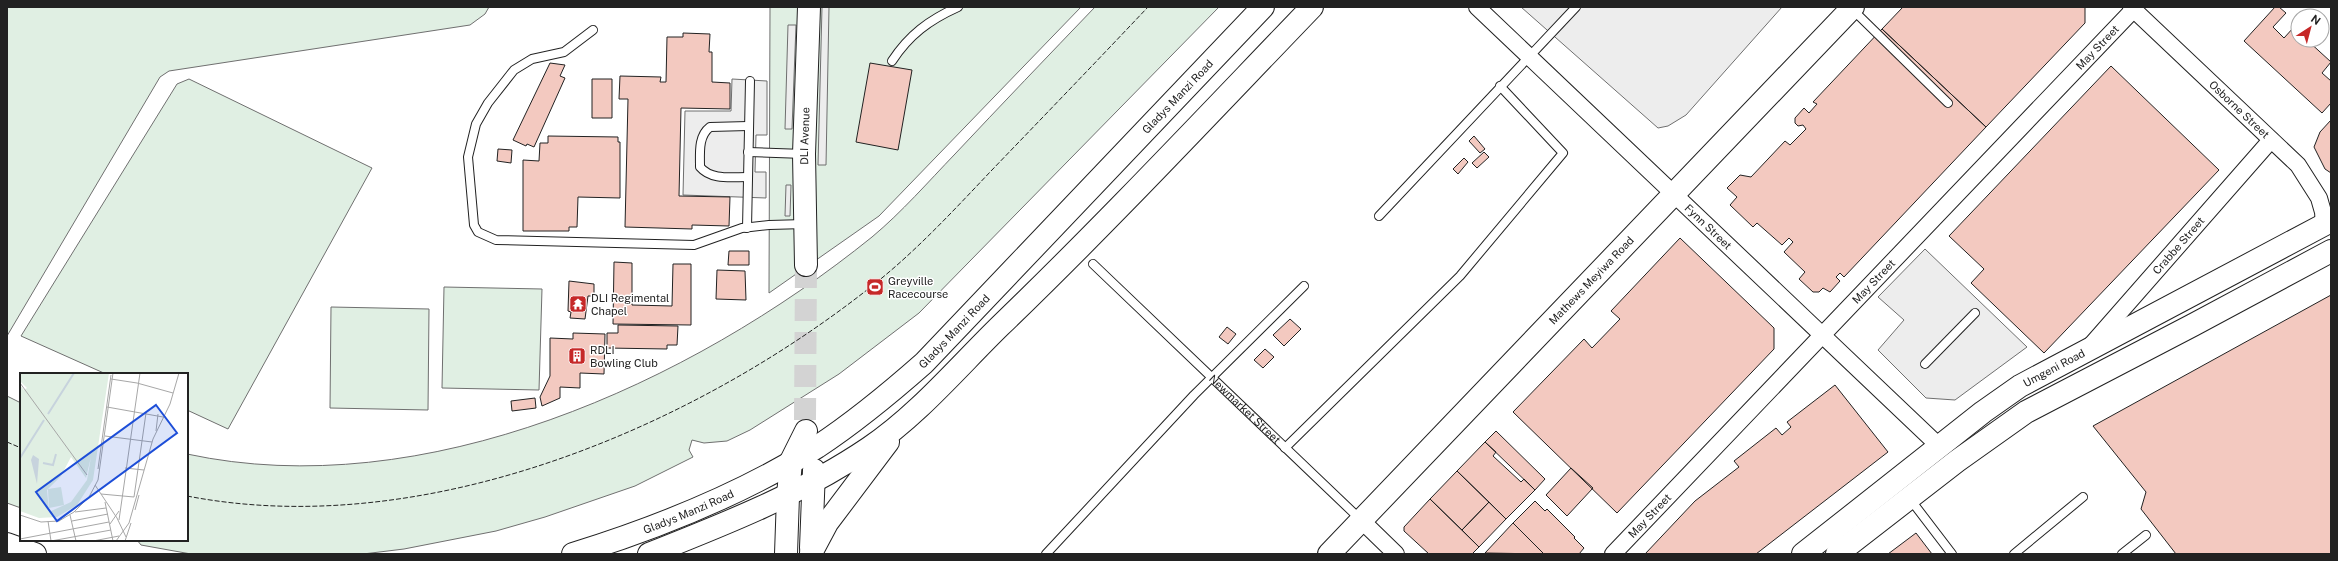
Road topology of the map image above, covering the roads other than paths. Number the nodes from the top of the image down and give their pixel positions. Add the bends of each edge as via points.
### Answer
1 (809, 7) edge
2 (958, 7) edge
3 (1263, 7) edge
4 (1312, 7) edge
5 (1477, 7) edge
6 (1576, 7) edge
7 (1852, 8) edge
8 (2133, 8) edge
9 (593, 30) dead end
10 (1529, 57) junction
11 (892, 61) dead end
12 (750, 82) dead end
13 (1500, 86) junction
14 (1948, 103) dead end
15 (748, 126) junction
16 (2271, 140) junction
17 (748, 152) junction
18 (804, 154) junction
19 (747, 177) junction
20 (1673, 196) junction
21 (1379, 216) dead end
22 (2328, 223) edge
23 (805, 224) junction
24 (747, 228) junction
25 (1049, 232) junction
26 (2331, 251) edge
27 (1084, 259) junction
28 (806, 265) tunnel mouth
29 (1304, 286) dead end
30 (1975, 313) dead end
31 (1823, 335) junction
32 (2086, 351) junction
33 (1925, 364) dead end
34 (1213, 378) junction
35 (905, 419) junction
36 (809, 433) junction
37 (1940, 447) junction
38 (1285, 448) junction
39 (791, 460) junction
40 (814, 482) junction
41 (788, 496) junction
42 (1909, 498) junction
43 (2083, 498) dead end
44 (1361, 520) junction
45 (2146, 535) dead end
46 (7, 544) edge
47 (35, 554) edge
48 (572, 554) edge
49 (649, 554) edge
50 (786, 554) edge
51 (811, 554) edge
52 (1046, 554) edge
53 (1329, 554) edge
54 (1396, 554) edge
55 (1613, 554) edge
56 (1803, 554) edge
57 (1837, 554) edge
58 (1952, 554) edge
59 (2014, 554) edge
60 (2122, 554) edge

1 - 18 main road, DLI Avenue
2 - 11 lane via 924,25 910,37
3 - 25 main road, Gladys Manzi Road
4 - 27 main road
5 - 10 street, Fynn Street
6 - 10 lane
7 - 14 lane
7 - 20 main road, Mathews Meyiwa Road
8 - 16 street, Osborne Street
8 - 31 street, May Street
9 - 24 lane via 564,52 532,58 514,70 488,103 476,124 468,157 474,225 478,232 496,240 694,245
10 - 13 lane
10 - 20 street, Fynn Street
12 - 15 lane
13 - 21 lane
13 - 38 lane via 1563,153 1460,276
15 - 17 lane
15 - 19 lane via 710,127 705,131 701,137 700,167 705,173 713,176
16 - 22 street, Osborne Street via 2298,165 2310,181
16 - 32 street, Crabbe Street
17 - 18 lane
17 - 19 lane
18 - 23 main road, DLI Avenue
19 - 24 lane
20 - 31 street, Fynn Street
20 - 44 main road, Mathews Meyiwa Road
22 - 32 main road, Umgeni Road
23 - 24 lane
23 - 28 main road, DLI Avenue
25 - 27 main road
25 - 36 main road, Gladys Manzi Road via 924,362 886,397
26 - 42 main road via 2026,412
27 - 34 lane, Newmarket Street
27 - 35 main road
29 - 34 lane
30 - 33 lane
31 - 37 street, Fynn Street
31 - 55 street, May Street
32 - 37 main road, Umgeni Road via 2020,386
34 - 38 lane, Newmarket Street
34 - 52 lane via 1194,395
35 - 40 main road via 871,446
35 - 51 main road via 834,512
36 - 39 main road
36 - 40 main road
37 - 56 main road, Umgeni Road
38 - 44 lane, Newmarket Street
39 - 41 main road
39 - 48 main road, Gladys Manzi Road via 754,481 685,513 616,541
40 - 41 main road
40 - 51 main road
41 - 49 main road
41 - 50 main road
42 - 57 main road
42 - 58 lane
43 - 59 lane
44 - 53 main road, Mathews Meyiwa Road
44 - 54 street, Newmarket Street
45 - 60 lane
46 - 47 main road

